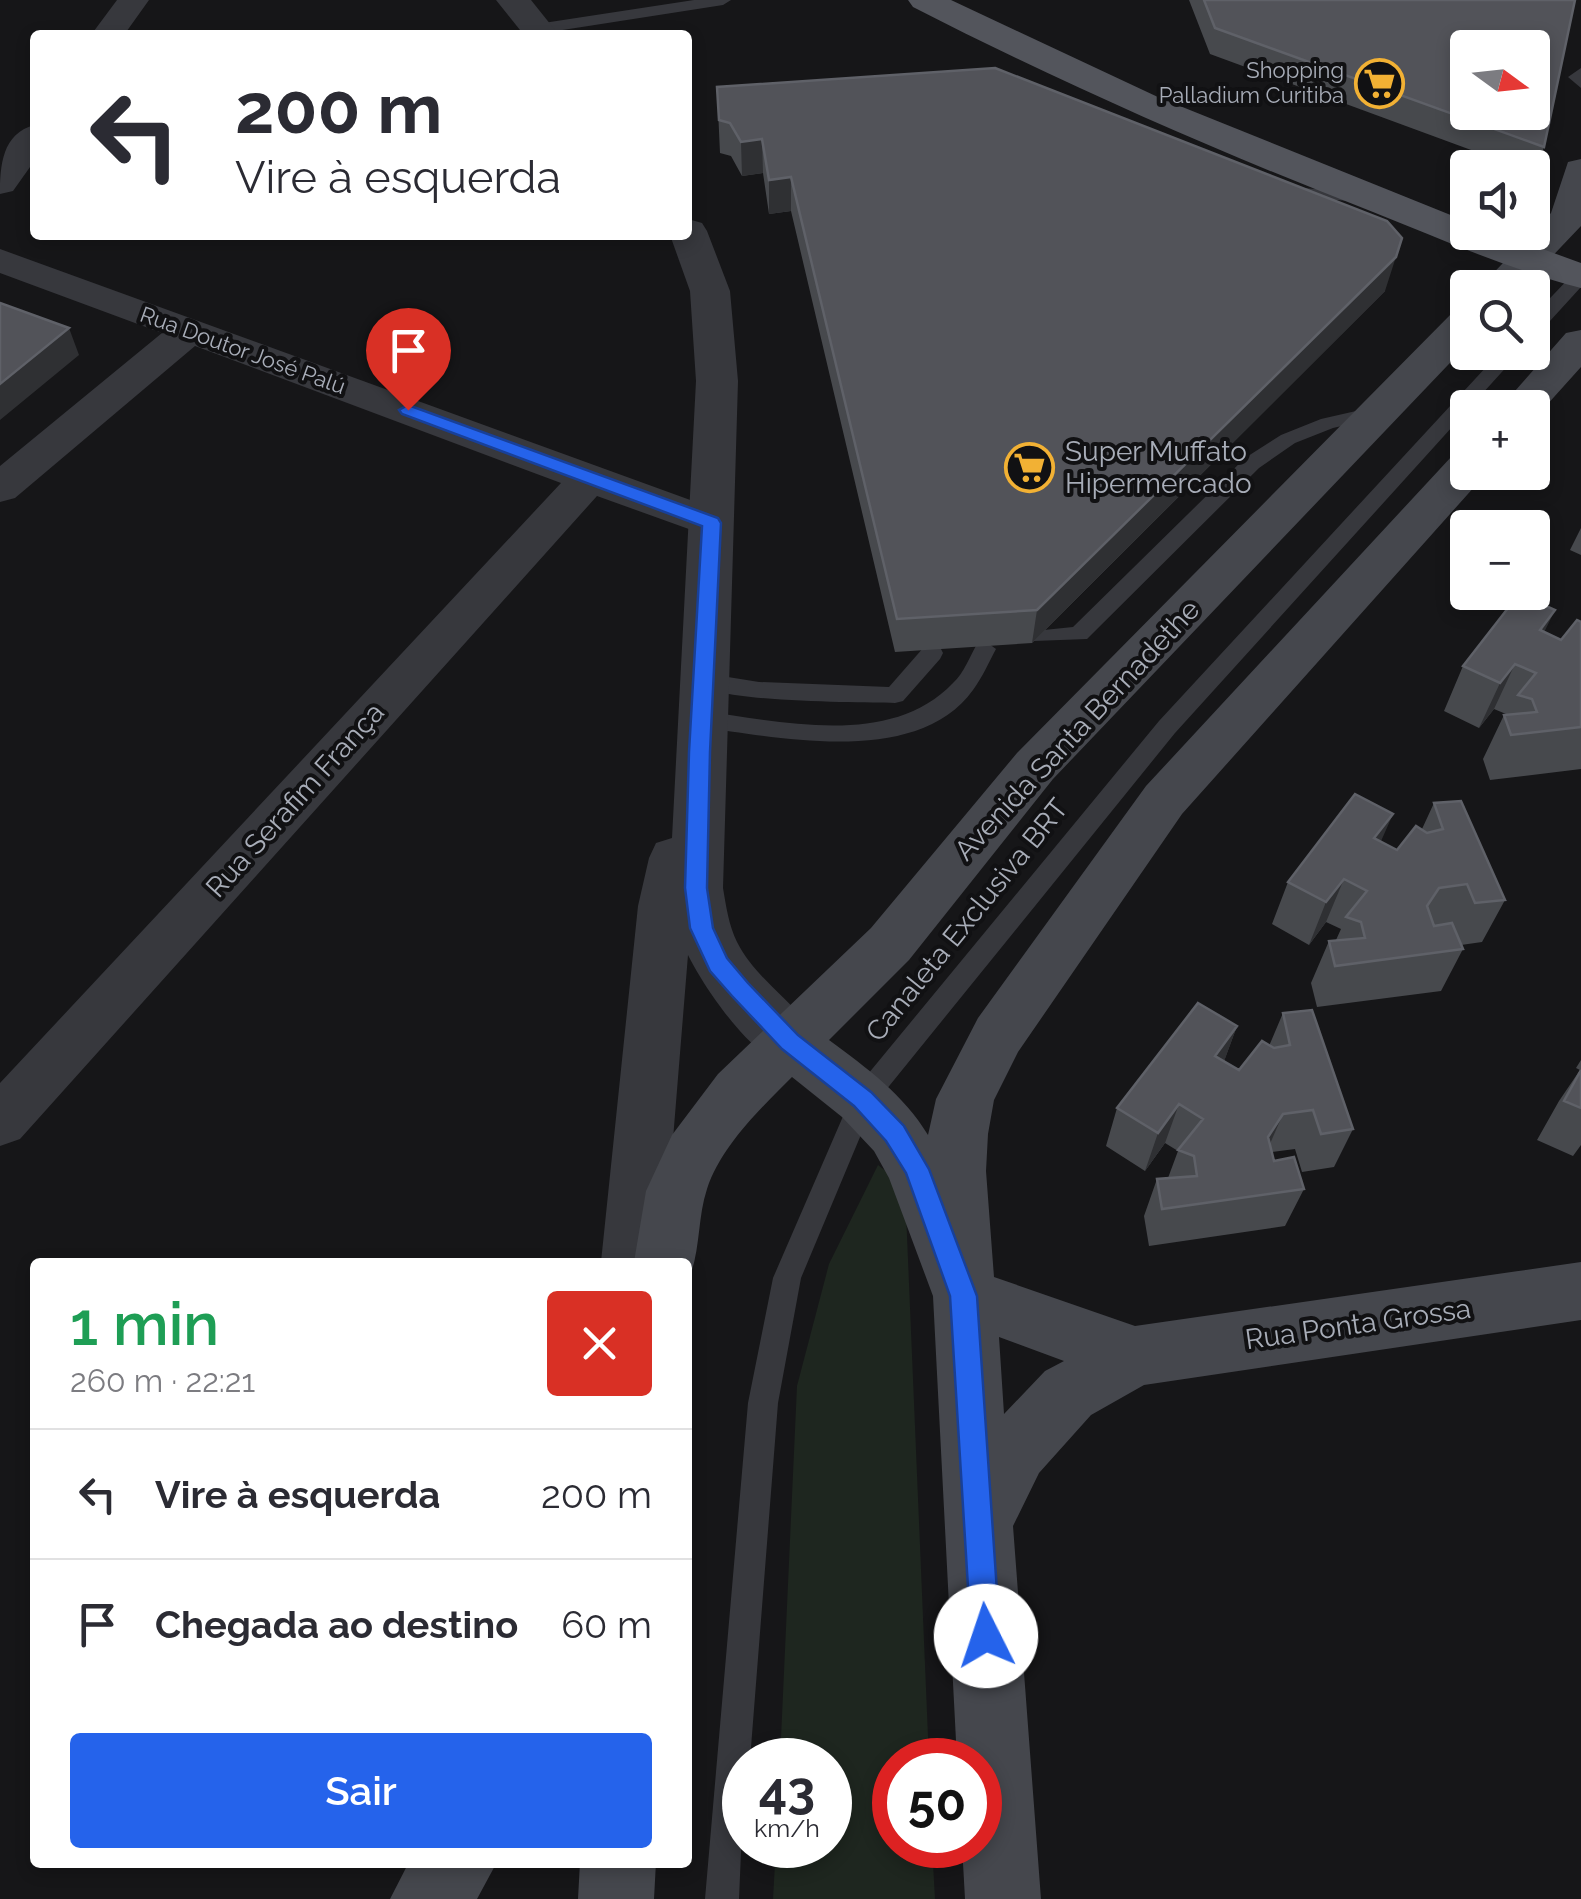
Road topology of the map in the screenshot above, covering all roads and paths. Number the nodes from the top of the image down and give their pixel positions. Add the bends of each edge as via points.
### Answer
1 (133, 0) edge
2 (513, 0) edge
3 (616, 0) edge
4 (723, 0) edge
5 (925, 0) edge
6 (633, 16) junction
7 (111, 30) edge
8 (538, 30) edge
9 (552, 30) edge
10 (1581, 73) edge
11 (1581, 83) edge
12 (30, 142) edge
13 (1581, 170) edge
14 (0, 183) edge
15 (1261, 191) edge
16 (1368, 198) junction
17 (691, 240) edge
18 (1527, 258) junction
19 (0, 260) edge
20 (1516, 270) edge
21 (1581, 276) edge
22 (1550, 309) edge
23 (190, 330) junction
24 (1450, 338) edge
25 (1581, 342) edge
26 (1494, 370) edge
27 (1537, 390) edge
28 (1378, 412) junction
29 (590, 477) junction
30 (1450, 486) edge
31 (0, 488) edge
32 (712, 523) junction
33 (1042, 636) edge
34 (985, 649) edge
35 (932, 653) edge
36 (701, 717) junction
37 (790, 1042) junction
38 (863, 1099) junction
39 (0, 1122) edge
40 (632, 1258) edge
41 (666, 1258) edge
42 (1581, 1291) edge
43 (964, 1296) junction
44 (1135, 1356) junction
45 (978, 1524) junction
46 (454, 1868) edge
47 (618, 1868) edge
48 (428, 1899) edge
49 (616, 1899) edge
50 (722, 1899) edge
51 (1003, 1899) edge

1 - 7 street
2 - 8 street
3 - 6 lane
4 - 6 lane
5 - 16 main road via 1117,93
6 - 9 lane
10 - 11 lane
12 - 14 street
13 - 18 main road via 1569,216
15 - 16 lane
16 - 18 main road
17 - 32 street via 710,291 716,338
18 - 20 main road
18 - 21 main road
19 - 23 street, Rua Doutor José Palú
21 - 22 lane
23 - 29 street, Rua Doutor José Palú
23 - 31 street
24 - 28 main road, Avenida Santa Bernadethe
25 - 27 main road
26 - 38 lane, Canaleta Exclusiva BRT via 1167,727
28 - 33 lane via 1328,423 1252,463 1079,634
28 - 37 main road, Avenida Santa Bernadethe via 1035,766 890,944
29 - 32 street, Rua Doutor José Palú
29 - 39 street, Rua Serafim França
30 - 43 main road via 1164,800 998,1035 965,1099 958,1134
32 - 36 street
34 - 36 lane via 968,682 942,710 894,732
35 - 36 lane via 896,695 759,690
36 - 37 street via 696,888 702,928 718,964
36 - 40 street via 665,906
37 - 38 main road
37 - 41 main road, Avenida Santa Bernadethe via 739,1092 693,1153 676,1191
38 - 43 main road via 916,1169
38 - 50 lane, Canaleta Exclusiva BRT via 787,1278 763,1404
42 - 44 main road, Rua Ponta Grossa
43 - 44 main road, Rua Ponta Grossa
43 - 45 main road
44 - 45 main road, Rua Ponta Grossa via 1068,1392 1016,1450
45 - 51 main road
46 - 48 main road
47 - 49 main road

